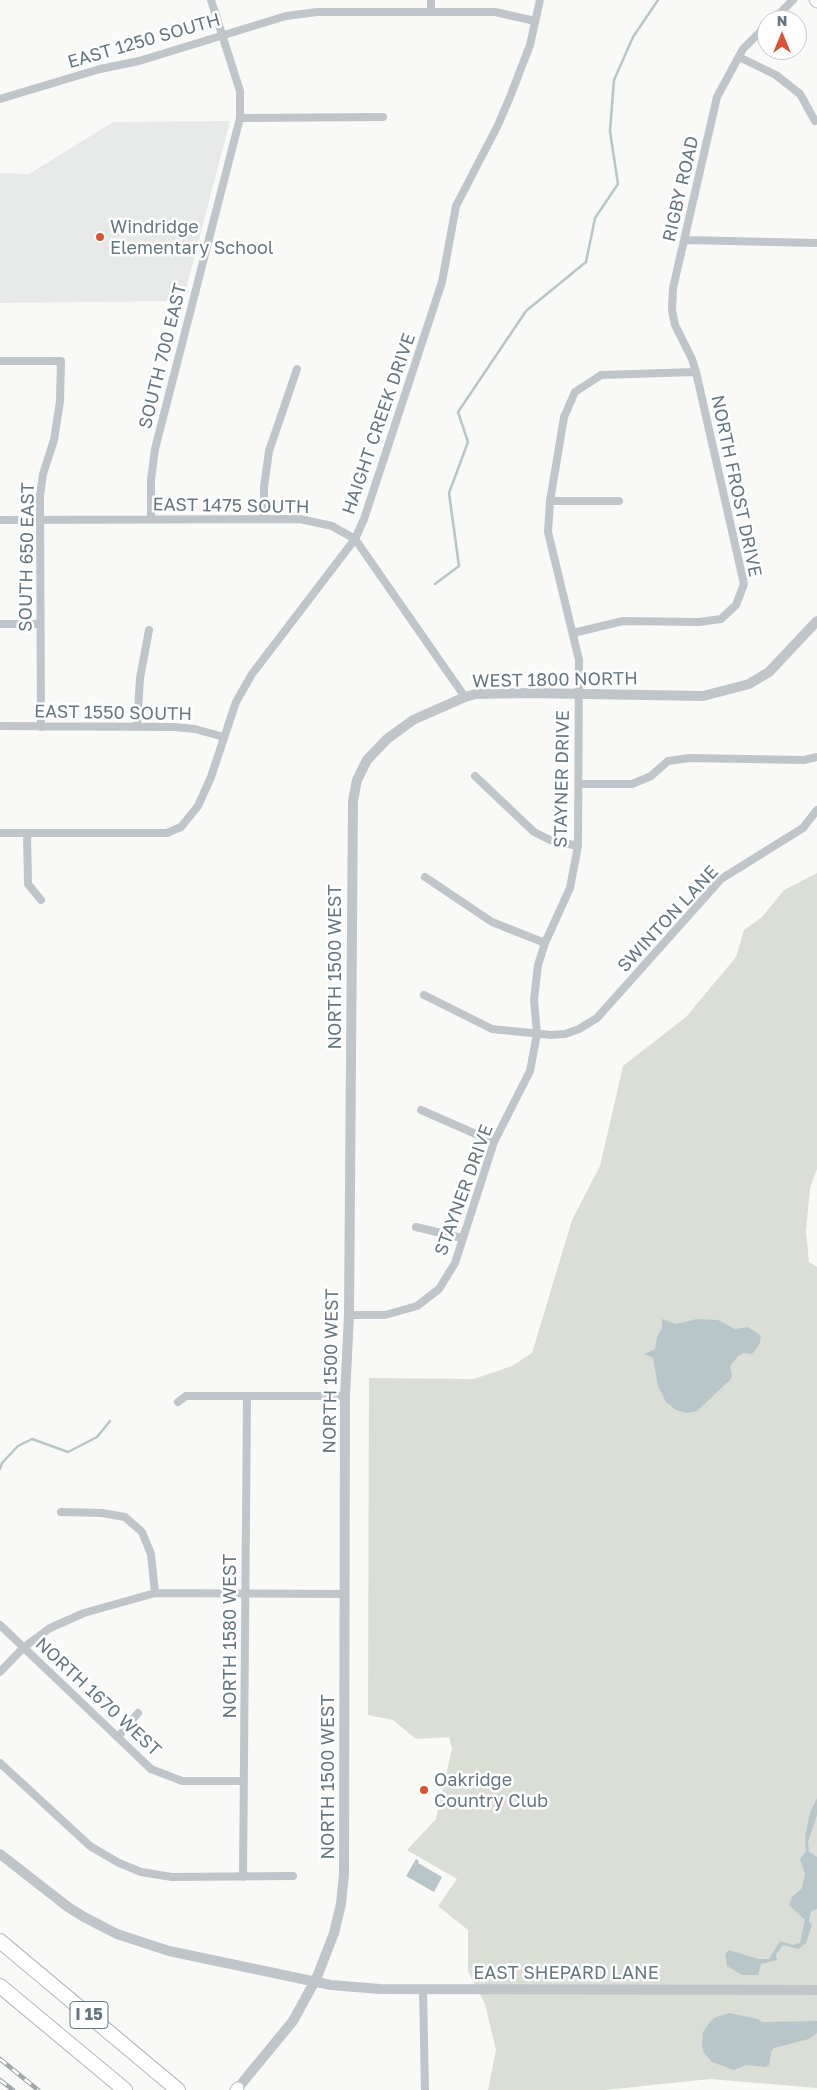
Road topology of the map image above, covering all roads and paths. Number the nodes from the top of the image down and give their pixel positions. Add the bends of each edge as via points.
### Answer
1 (212, 0) edge
2 (431, 0) edge
3 (540, 0) edge
4 (793, 0) edge
5 (782, 10) edge
6 (431, 12) junction
7 (535, 21) junction
8 (222, 34) junction
9 (757, 34) edge
10 (739, 57) junction
11 (0, 99) edge
12 (382, 117) dead end
13 (240, 118) junction
14 (815, 121) dead end
15 (684, 240) junction
16 (817, 243) edge
17 (0, 360) edge
18 (297, 369) dead end
19 (696, 372) junction
20 (550, 501) junction
21 (619, 502) dead end
22 (151, 519) junction
23 (264, 519) junction
24 (0, 520) edge
25 (39, 520) junction
26 (355, 539) junction
27 (817, 621) edge
28 (0, 624) edge
29 (40, 624) junction
30 (149, 630) dead end
31 (573, 633) junction
32 (578, 694) junction
33 (465, 697) junction
34 (0, 726) edge
35 (41, 727) junction
36 (137, 727) junction
37 (224, 737) junction
38 (817, 758) edge
39 (367, 760) joint
40 (475, 776) dead end
41 (579, 784) junction
42 (817, 810) edge
43 (0, 833) edge
44 (27, 833) junction
45 (578, 846) junction
46 (425, 877) dead end
47 (41, 900) dead end
48 (544, 942) junction
49 (424, 995) dead end
50 (537, 1034) junction
51 (421, 1110) dead end
52 (494, 1142) junction
53 (416, 1227) dead end
54 (462, 1238) junction
55 (349, 1315) junction
56 (247, 1396) junction
57 (345, 1396) junction
58 (178, 1402) dead end
59 (61, 1512) dead end
60 (155, 1593) junction
61 (245, 1593) junction
62 (345, 1594) junction
63 (0, 1625) edge
64 (23, 1648) junction
65 (0, 1672) edge
66 (138, 1713) dead end
67 (118, 1737) junction
68 (0, 1763) edge
69 (243, 1781) junction
70 (0, 1854) edge
71 (294, 1876) dead end
72 (243, 1877) junction
73 (0, 1941) edge
74 (315, 1981) junction
75 (0, 1986) edge
76 (423, 1989) junction
77 (817, 1990) edge
78 (237, 2089) edge
79 (124, 2090) edge
80 (178, 2090) edge
81 (425, 2090) edge

1 - 8 street, SOUTH 700 EAST
2 - 6 street
3 - 7 street, HAIGHT CREEK DRIVE
4 - 5 street
6 - 7 street, EAST 1250 SOUTH via 495,12
6 - 8 street, EAST 1250 SOUTH via 317,12 286,16
7 - 26 street, HAIGHT CREEK DRIVE via 530,45 498,125 456,206 442,282
8 - 11 street, EAST 1250 SOUTH via 139,61 100,69
8 - 13 street, SOUTH 700 EAST via 240,91
9 - 10 street, RIGBY ROAD
10 - 14 street via 776,75 800,94
10 - 15 street, RIGBY ROAD via 717,97
12 - 13 street
13 - 22 street, SOUTH 700 EAST via 155,449
15 - 16 street
15 - 19 street, RIGBY ROAD via 673,288 672,310 675,325
17 - 25 street, SOUTH 650 EAST via 61,361 60,401 54,440 43,474
18 - 23 street via 269,451
19 - 20 street, STAYNER DRIVE via 601,375 575,392 564,417
19 - 31 street, NORTH FROST DRIVE via 744,584 736,605 721,619 699,622 623,621
20 - 21 street
20 - 31 street, STAYNER DRIVE via 548,532
22 - 23 street, EAST 1475 SOUTH
22 - 25 street, EAST 1475 SOUTH
23 - 26 street, EAST 1475 SOUTH via 300,519 332,526
24 - 25 street, EAST 1475 SOUTH
25 - 29 street, SOUTH 650 EAST
26 - 33 street, EAST 1475 SOUTH
26 - 37 street, HAIGHT CREEK DRIVE via 252,674 236,702
27 - 32 street, WEST 1800 NORTH via 769,672 749,684 703,696
28 - 29 street
29 - 35 street, SOUTH 650 EAST
30 - 36 street via 140,678
31 - 32 street, STAYNER DRIVE via 579,660
32 - 33 street, WEST 1800 NORTH via 476,694
32 - 41 street, STAYNER DRIVE
33 - 39 street, WEST 1800 NORTH via 413,720 387,739
34 - 35 street, EAST 1550 SOUTH
35 - 36 street, EAST 1550 SOUTH
36 - 37 street, EAST 1550 SOUTH via 195,729
37 - 44 street, HAIGHT CREEK DRIVE via 198,806 181,827 167,833
38 - 41 street via 690,758 668,761 650,776 632,784
39 - 55 street, NORTH 1500 WEST via 357,780 353,801
40 - 45 street via 534,832 556,842
41 - 45 street, STAYNER DRIVE
42 - 50 street, SWINTON LANE via 803,828 722,879 597,1018 565,1034
43 - 44 street
44 - 47 street via 28,884
45 - 48 street, STAYNER DRIVE via 570,888
46 - 48 street via 492,922
48 - 50 street, STAYNER DRIVE via 535,985
49 - 50 street, SWINTON LANE via 492,1029
50 - 52 street, STAYNER DRIVE via 530,1071
51 - 52 street
52 - 54 street, STAYNER DRIVE
53 - 54 street
54 - 55 street, STAYNER DRIVE via 455,1263 438,1289 417,1306 385,1315
55 - 57 street, NORTH 1500 WEST
56 - 57 street
56 - 58 street via 186,1396
56 - 61 street, NORTH 1580 WEST
57 - 62 street, NORTH 1500 WEST
59 - 60 street via 125,1517 142,1532 151,1554
60 - 61 street
60 - 64 street via 84,1613 50,1628
61 - 62 street
61 - 69 street, NORTH 1580 WEST
62 - 74 street, NORTH 1500 WEST via 344,1874 334,1933
63 - 64 street, NORTH 1670 WEST
64 - 65 street
64 - 67 street, NORTH 1670 WEST
66 - 67 street
67 - 69 street, NORTH 1670 WEST via 151,1769 182,1781
68 - 72 street via 90,1846 119,1863 141,1872 172,1877
69 - 72 street, NORTH 1580 WEST
70 - 74 street, EAST SHEPARD LANE via 68,1907 117,1934 169,1951
71 - 72 street
73 - 80 highway, I 15
74 - 76 street, EAST SHEPARD LANE via 365,1989
74 - 78 street, NORTH 1500 WEST via 288,2028
75 - 79 highway, I 15
76 - 77 street, EAST SHEPARD LANE
76 - 81 street

